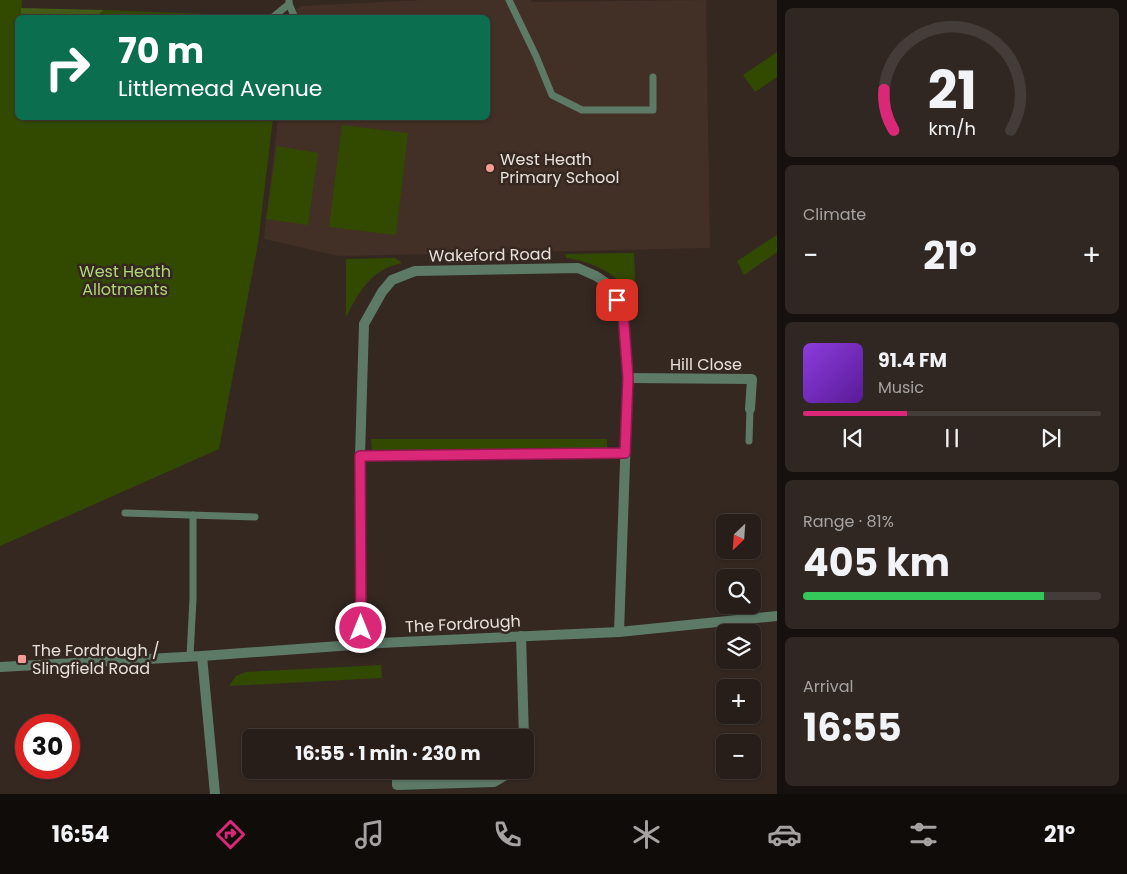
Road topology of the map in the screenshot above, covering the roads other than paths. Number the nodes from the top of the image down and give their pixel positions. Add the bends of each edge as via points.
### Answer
1 (509, 0) edge
2 (289, 2) edge
3 (275, 15) edge
4 (294, 15) edge
5 (653, 77) dead end
6 (628, 378) junction
7 (750, 409) joint
8 (749, 441) dead end
9 (625, 453) junction
10 (360, 456) junction
11 (125, 513) dead end
12 (193, 515) junction
13 (255, 517) dead end
14 (777, 616) edge
15 (619, 632) junction
16 (521, 636) junction
17 (361, 646) junction
18 (190, 656) junction
19 (202, 656) junction
20 (0, 667) edge
21 (524, 729) edge
22 (499, 779) edge
23 (397, 789) edge
24 (215, 794) edge

1 - 5 lane via 552,95 582,110 653,110
2 - 3 lane
2 - 4 lane
6 - 7 street, Hill Close via 752,379
6 - 9 street, Wakeford Road
6 - 10 street, Wakeford Road via 623,313 612,287 596,276 578,268 414,271 392,280 364,324
7 - 8 lane, Hill Close
9 - 10 street
9 - 15 street, Wakeford Road
10 - 17 street, Wakeford Road
11 - 12 lane
12 - 13 lane
12 - 18 lane
14 - 15 street, The Fordrough
15 - 16 street, The Fordrough
16 - 17 street, The Fordrough
16 - 21 street
17 - 19 street, The Fordrough
18 - 19 street, The Fordrough
18 - 20 street, The Fordrough
19 - 24 street
22 - 23 street

